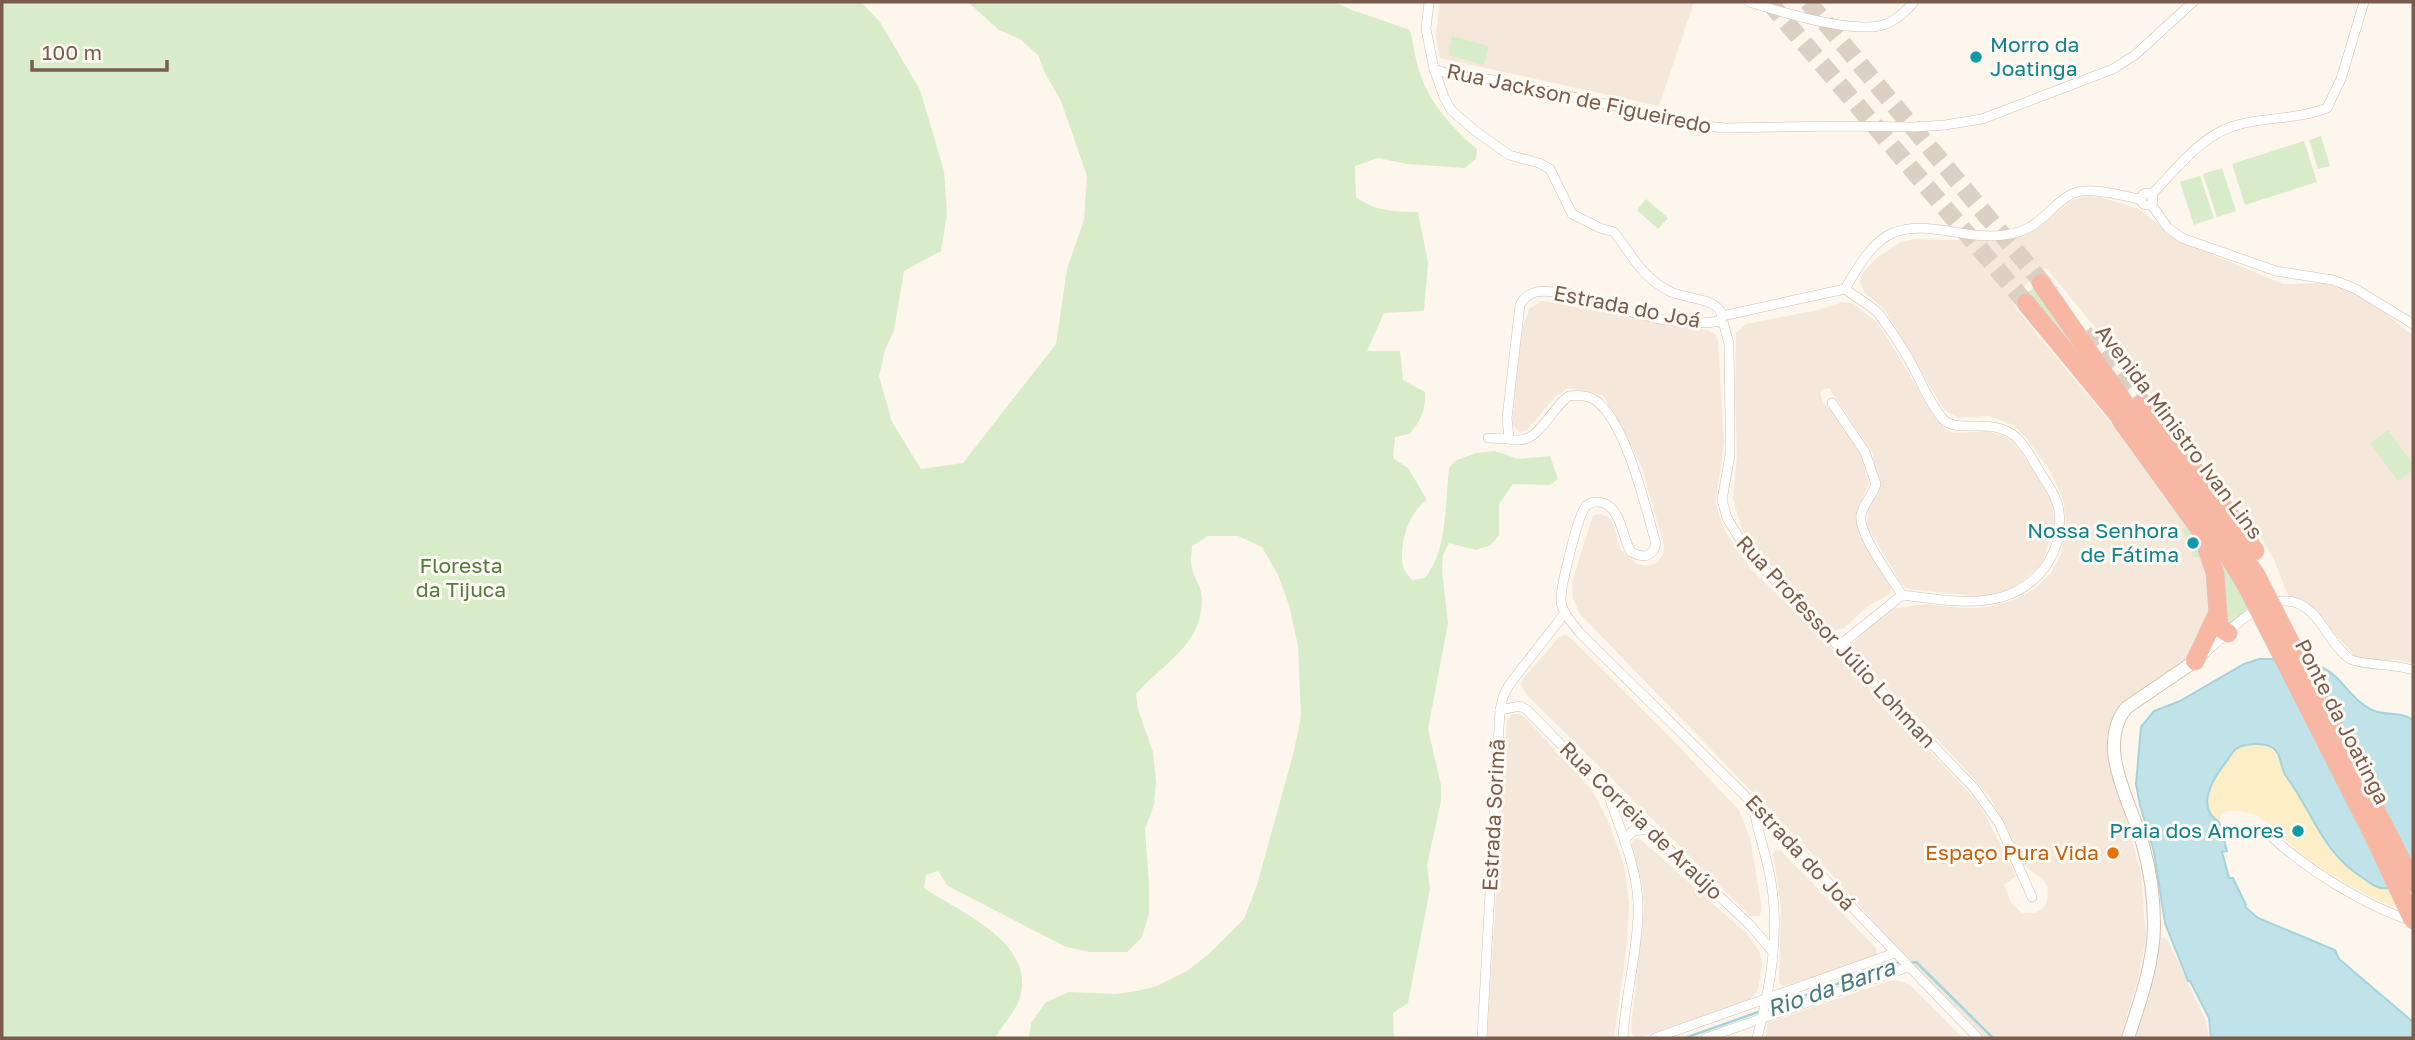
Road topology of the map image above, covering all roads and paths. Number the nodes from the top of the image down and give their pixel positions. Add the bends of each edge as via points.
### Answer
1 (1429, 2) edge
2 (1749, 2) edge
3 (1914, 2) edge
4 (2193, 2) edge
5 (2364, 2) edge
6 (1434, 69) junction
7 (2151, 200) junction
8 (2040, 284) tunnel mouth
9 (1845, 289) junction
10 (2026, 303) tunnel mouth
11 (1721, 319) junction
12 (2413, 324) edge
13 (1832, 403) dead end
14 (2143, 403) tunnel mouth
15 (2118, 414) junction
16 (1488, 438) dead end
17 (1509, 439) junction
18 (2256, 576) junction
19 (1902, 595) junction
20 (2218, 612) junction
21 (1565, 613) junction
22 (2228, 632) junction
23 (1840, 645) junction
24 (2195, 661) junction
25 (2413, 670) edge
26 (1500, 710) junction
27 (1607, 791) junction
28 (1754, 803) junction
29 (1647, 829) junction
30 (1786, 836) junction
31 (2272, 837) dead end
32 (1624, 839) junction
33 (1765, 846) junction
34 (2413, 862) edge
35 (2413, 883) edge
36 (2032, 897) dead end
37 (2413, 921) edge
38 (1773, 952) junction
39 (1896, 954) junction
40 (1907, 966) junction
41 (1764, 1009) junction
42 (1482, 1038) edge
43 (1623, 1038) edge
44 (1655, 1038) edge
45 (1706, 1038) edge
46 (1757, 1038) edge
47 (1978, 1038) edge
48 (2128, 1038) edge

1 - 6 street, Estrada do Joá via 1426,29
2 - 3 street via 1860,27 1888,23
4 - 6 street, Rua Jackson de Figueiredo via 2113,69 1982,119 1945,125 1706,126
5 - 7 street via 2341,79 2327,108 2238,124 2215,134
6 - 11 street, Estrada do Joá via 1451,110 1509,156 1550,169 1572,214 1614,232 1634,262 1659,285 1718,305
7 - 9 street via 2146,193 2140,199 2091,191 2073,193 2028,228 2003,235 1899,231 1881,241
7 - 12 street via 2168,228 2182,238 2276,271 2333,280
8 - 18 highway, Avenida Ministro Ivan Lins
9 - 11 street
9 - 19 street via 1877,313 1945,422 1954,427 1980,424 2001,428 2016,437 2055,496 2060,512 2050,564 2033,582 1982,601
10 - 15 highway
11 - 17 street, Estrada do Joá via 1699,324 1553,292 1527,296 1519,311 1507,418
11 - 23 street, Rua Professor Júlio Lohman via 1729,344 1730,455 1722,500 1727,518 1748,552
13 - 19 street via 1866,452 1876,484 1861,520
14 - 18 highway via 2236,523
15 - 18 highway via 2203,521
15 - 20 highway via 2201,531 2215,573
16 - 17 street
17 - 21 street via 1526,440 1536,433 1569,396 1590,397 1612,421 1638,481 1656,544 1654,552 1643,557 1631,552 1611,508 1602,503 1587,505 1581,513 1563,588
18 - 34 highway, Ponte da Joatinga
18 - 35 highway, Ponte da Joatinga, bridge
18 - 37 highway, Ponte da Joatinga, bridge
19 - 23 street
20 - 22 highway via 2219,627
20 - 24 highway
21 - 26 street, Estrada Sorimã via 1509,685
21 - 28 street, Estrada do Joá
22 - 24 street
22 - 25 street via 2264,606 2297,603 2312,613 2352,660
23 - 36 street, Rua Professor Júlio Lohman via 1974,788 1999,823
24 - 48 street via 2126,709 2113,736 2116,762 2143,845 2154,925 2148,968
26 - 27 street, Rua Correia de Araújo via 1520,706 1527,710
26 - 42 street, Estrada Sorimã
27 - 29 street, Rua Correia de Araújo
27 - 32 street
28 - 30 street, Estrada do Joá
28 - 33 street
29 - 32 street via 1633,831
29 - 38 street, Rua Correia de Araújo
30 - 33 street via 1774,833
30 - 39 street, Estrada do Joá
31 - 37 street via 2357,896
32 - 43 street via 1639,912
33 - 38 street via 1774,902
38 - 41 street
39 - 40 street, Estrada do Joá
39 - 41 street
40 - 41 street
40 - 47 street, Estrada do Joá
41 - 44 street
41 - 45 street
41 - 46 street

